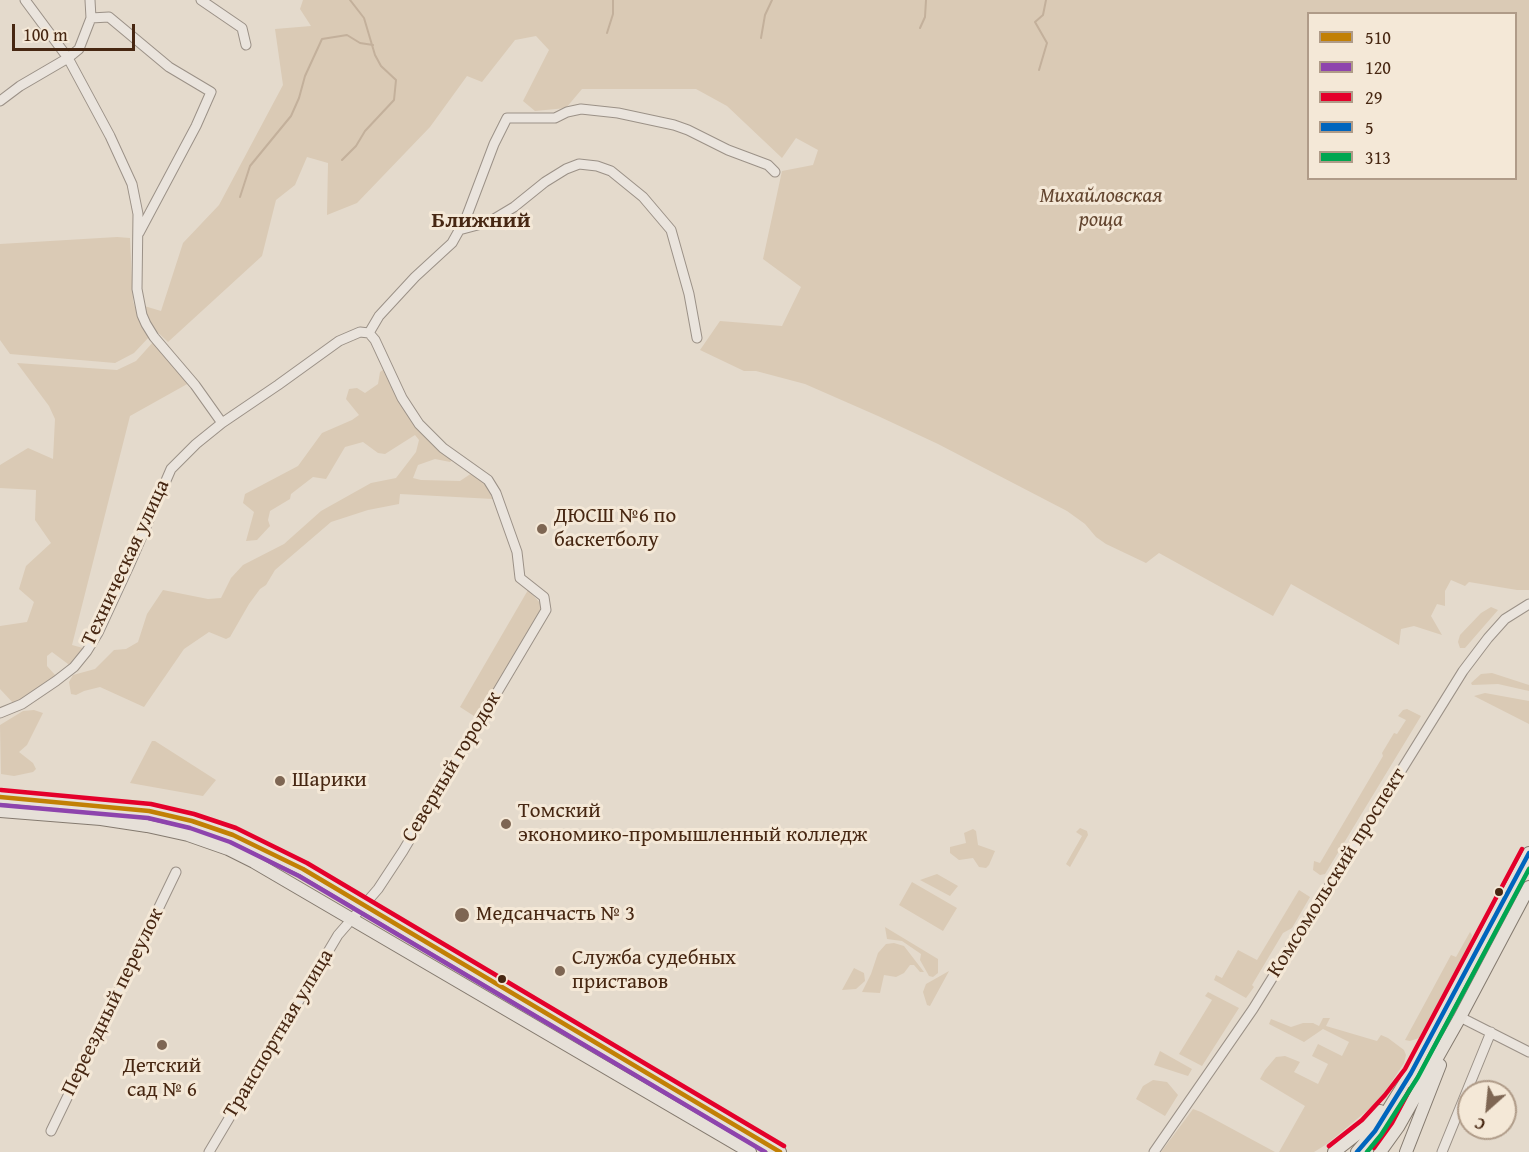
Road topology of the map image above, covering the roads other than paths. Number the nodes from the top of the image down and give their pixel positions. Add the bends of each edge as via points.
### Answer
1 (25, 0) edge
2 (90, 0) edge
3 (201, 0) edge
4 (91, 18) junction
5 (246, 45) dead end
6 (68, 58) junction
7 (0, 102) edge
8 (775, 172) dead end
9 (459, 230) junction
10 (138, 234) junction
11 (369, 333) junction
12 (697, 338) dead end
13 (222, 423) junction
14 (1529, 604) edge
15 (0, 713) edge
16 (3, 797) edge
17 (3, 811) edge
18 (1529, 853) edge
19 (176, 872) dead end
20 (1529, 887) edge
21 (363, 905) junction
22 (352, 919) junction
23 (1460, 1018) junction
24 (1491, 1032) junction
25 (1529, 1053) edge
26 (1411, 1073) junction
27 (51, 1131) dead end
28 (209, 1152) edge
29 (750, 1152) edge
30 (780, 1152) edge
31 (1154, 1152) edge
32 (1334, 1152) edge
33 (1357, 1152) edge
34 (1380, 1152) edge
35 (1406, 1152) edge
36 (1442, 1152) edge

1 - 6 street
2 - 4 street
3 - 5 street via 242,28
4 - 6 street via 79,49
4 - 10 street via 109,17 169,67 211,92
6 - 7 street
6 - 10 street via 132,184
8 - 9 street via 768,165 674,125 618,113 581,109 555,118 507,118
9 - 11 street via 452,243 379,316
9 - 12 street via 489,222 545,182 579,164 611,171 643,197 671,230
10 - 13 street via 137,289 146,324
11 - 13 street, Техническая улица via 360,332 339,341
11 - 21 street, Северный городок via 398,392 419,423 443,448 488,480 517,552 520,578 544,597 546,610 403,851
13 - 15 street, Техническая улица via 171,469 87,651 56,681 22,704
14 - 31 street, Комсомольский проспект via 1505,619 1463,671 1253,1009
16 - 21 main road via 149,811 192,821 263,848
17 - 22 main road via 101,819 188,835 254,862
18 - 26 main road
19 - 27 street, Переездный переулок
20 - 23 main road
21 - 22 street, Северный городок
21 - 30 main road
22 - 28 street, Транспортная улица via 309,981
22 - 29 main road
23 - 24 street
23 - 34 main road
23 - 35 main road
24 - 25 street
24 - 36 street
26 - 32 main road via 1367,1126
26 - 33 main road

